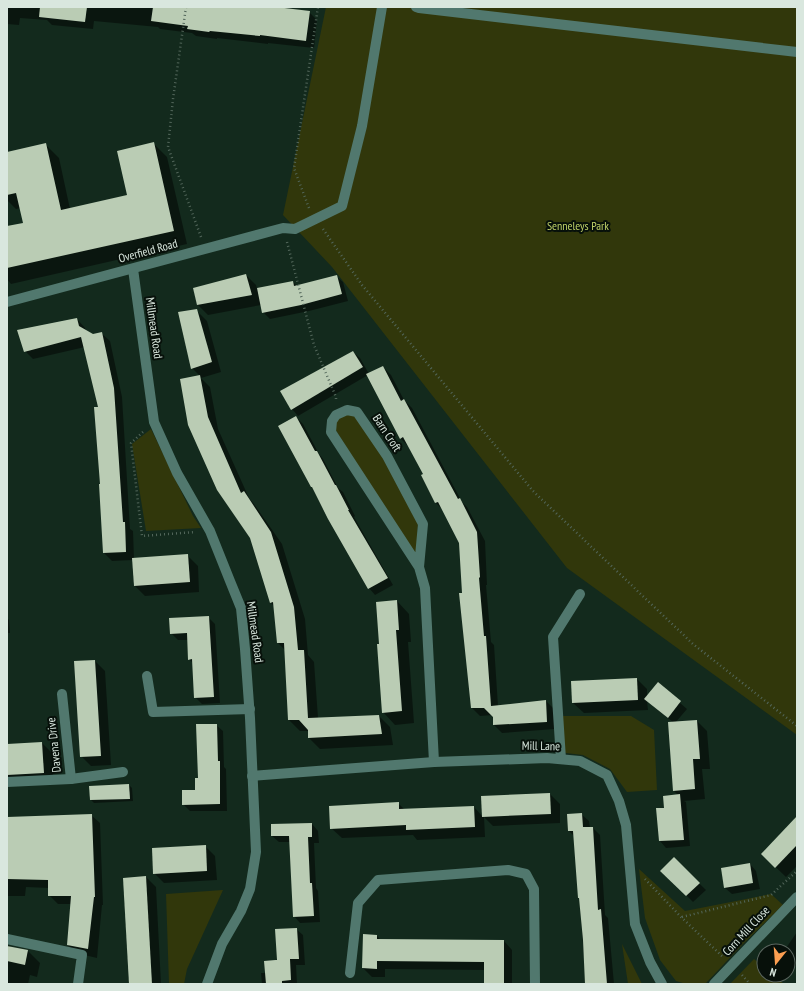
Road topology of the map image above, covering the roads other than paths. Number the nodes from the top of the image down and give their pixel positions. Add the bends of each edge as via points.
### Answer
1 (382, 7) edge
2 (416, 7) edge
3 (797, 52) edge
4 (133, 269) junction
5 (7, 302) edge
6 (419, 567) junction
7 (580, 594) dead end
8 (147, 676) dead end
9 (62, 694) dead end
10 (250, 709) junction
11 (561, 759) junction
12 (434, 762) junction
13 (123, 772) dead end
14 (252, 776) junction
15 (71, 779) junction
16 (7, 782) edge
17 (797, 897) edge
18 (7, 939) edge
19 (350, 973) dead end
20 (78, 984) edge
21 (207, 984) edge
22 (535, 984) edge
23 (662, 984) edge
24 (714, 984) edge

1 - 4 street, Overfield Road via 362,126 342,206 295,229 283,228
2 - 3 street
4 - 5 street, Overfield Road
4 - 10 street, Millmead Road via 154,422 177,473 210,531 240,608
6 - 6 street, Barn Croft via 331,432 332,421 336,415 346,410 357,412 387,456 423,524
6 - 12 street, Barn Croft via 425,588
7 - 11 street via 553,637
8 - 10 street via 153,712
9 - 15 street, Davena Drive
10 - 14 street, Millmead Road
11 - 12 street, Mill Lane
11 - 23 street, Mill Lane via 580,761 607,775 619,801 626,825 635,924
12 - 14 street, Mill Lane
13 - 15 street
14 - 21 street, Millmead Road via 256,852 250,889 222,944
15 - 16 street, Davena Drive
17 - 24 street, Corn Mill Close
18 - 20 street via 82,955
19 - 22 street via 358,903 378,880 508,870 526,874 534,889

